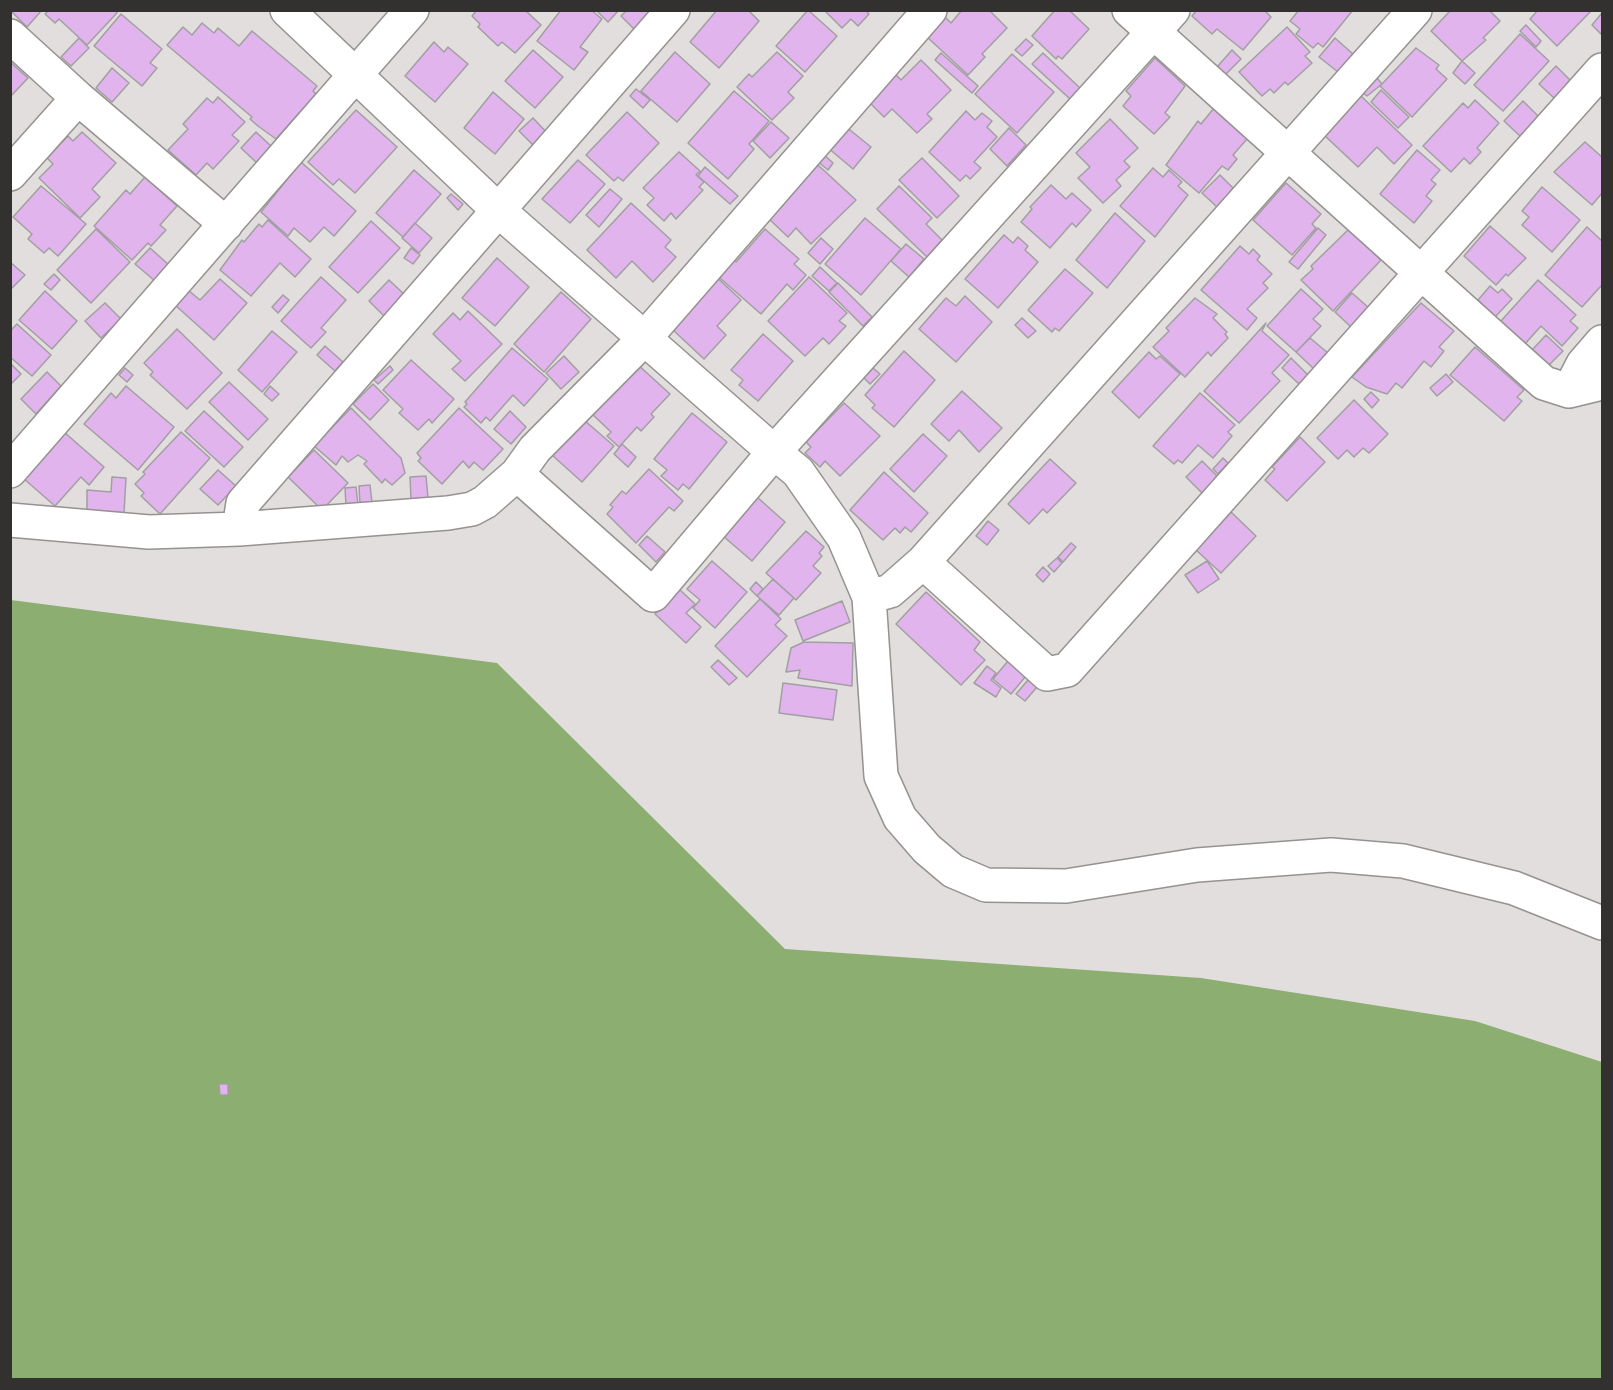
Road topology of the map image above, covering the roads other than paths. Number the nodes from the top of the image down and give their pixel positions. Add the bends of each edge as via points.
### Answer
1 (287, 10) edge
2 (412, 10) edge
3 (673, 10) edge
4 (930, 10) edge
5 (1129, 10) edge
6 (1415, 10) edge
7 (1163, 22) edge
8 (10, 36) edge
9 (1602, 70) edge
10 (356, 74) junction
11 (78, 98) junction
12 (1288, 154) junction
13 (10, 174) edge
14 (498, 210) junction
15 (226, 224) junction
16 (1423, 272) junction
17 (643, 340) junction
18 (1602, 342) edge
19 (1602, 383) edge
20 (1569, 391) junction
21 (774, 452) junction
22 (10, 471) edge
23 (517, 474) junction
24 (10, 520) edge
25 (240, 529) junction
26 (923, 562) junction
27 (869, 597) junction
28 (1602, 923) edge

1 - 10 street
2 - 10 street
3 - 14 street
4 - 17 street
5 - 7 street
6 - 12 street
7 - 12 street
7 - 21 street
8 - 11 street
9 - 16 street
10 - 14 street
10 - 15 street
11 - 13 street
11 - 15 street
12 - 16 street
12 - 26 street
14 - 17 street
14 - 25 street via 243,503
15 - 22 street
16 - 20 street via 1544,383
16 - 26 street via 1067,670 1047,674
17 - 21 street
17 - 23 street via 535,449
18 - 20 street via 1583,364
19 - 20 street
21 - 23 street via 653,595
21 - 27 street via 798,472 844,538
23 - 25 street via 485,502 448,513
24 - 25 street via 149,532
26 - 27 street via 890,591
27 - 28 street via 881,776 900,818 953,871 986,885 1066,886 1197,865 1331,855 1403,861 1514,888

